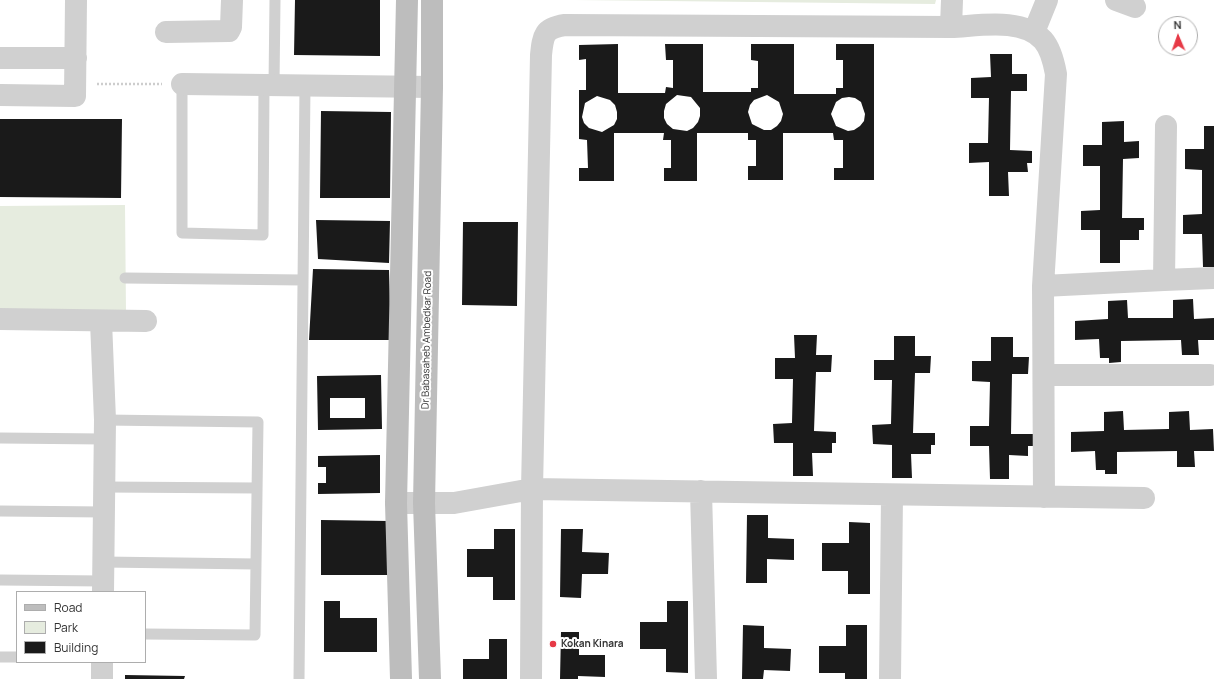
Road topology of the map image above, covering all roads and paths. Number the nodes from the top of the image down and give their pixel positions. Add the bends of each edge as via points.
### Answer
1 (76, 0) edge
2 (232, 0) edge
3 (275, 0) edge
4 (407, 0) edge
5 (432, 0) edge
6 (952, 0) edge
7 (1046, 0) edge
8 (951, 27) junction
9 (166, 32) dead end
10 (1034, 32) junction
11 (0, 58) edge
12 (76, 58) junction
13 (75, 83) junction
14 (182, 84) junction
15 (269, 86) junction
16 (305, 86) junction
17 (406, 87) junction
18 (432, 87) junction
19 (0, 95) edge
20 (1166, 126) dead end
21 (125, 278) dead end
22 (1214, 278) edge
23 (303, 280) junction
24 (1164, 280) junction
25 (1043, 286) junction
26 (0, 319) edge
27 (101, 321) junction
28 (146, 321) dead end
29 (1044, 375) junction
30 (1210, 375) dead end
31 (104, 430) junction
32 (0, 438) edge
33 (104, 487) junction
34 (257, 488) junction
35 (532, 489) junction
36 (702, 492) junction
37 (892, 494) junction
38 (1044, 497) junction
39 (1144, 498) dead end
40 (396, 503) junction
41 (424, 503) junction
42 (0, 510) edge
43 (104, 512) junction
44 (256, 564) junction
45 (103, 578) edge
46 (0, 580) edge
47 (146, 634) edge
48 (0, 657) edge
49 (16, 657) edge
50 (102, 663) edge
51 (430, 672) edge
52 (401, 673) edge
53 (102, 679) edge
54 (299, 679) edge
55 (531, 679) edge
56 (706, 679) edge
57 (890, 679) edge

1 - 12 street
2 - 9 street via 229,31
3 - 15 lane
4 - 17 main road
5 - 18 main road, Dr Babasaheb Ambedkar Road
6 - 8 street
7 - 10 street
8 - 10 street via 999,25
8 - 35 street via 565,24 547,31 542,38 541,55
10 - 25 street via 1044,40 1056,74
11 - 12 street
12 - 13 street
13 - 14 path
13 - 19 street via 75,96
14 - 15 street
14 - 15 lane via 182,233 263,235
15 - 16 street
16 - 17 street
16 - 23 lane
17 - 18 street
17 - 40 main road
18 - 41 main road, Dr Babasaheb Ambedkar Road
20 - 24 street
21 - 23 lane
22 - 24 street
23 - 54 lane
24 - 25 street
25 - 29 street
26 - 27 street
27 - 28 street
27 - 31 street
29 - 30 street
29 - 38 street
31 - 32 lane
31 - 33 street
31 - 34 lane via 258,422
33 - 34 lane
33 - 43 street
34 - 44 lane
35 - 36 street
35 - 41 street via 454,502
35 - 55 street
36 - 37 street
36 - 56 street
37 - 38 street
37 - 57 street
38 - 39 street
40 - 41 street
40 - 52 main road
41 - 51 main road, Dr Babasaheb Ambedkar Road
42 - 43 lane
43 - 45 street
44 - 45 lane
44 - 47 lane via 255,635
45 - 46 lane
48 - 49 lane
50 - 53 street
51 - 52 main road

